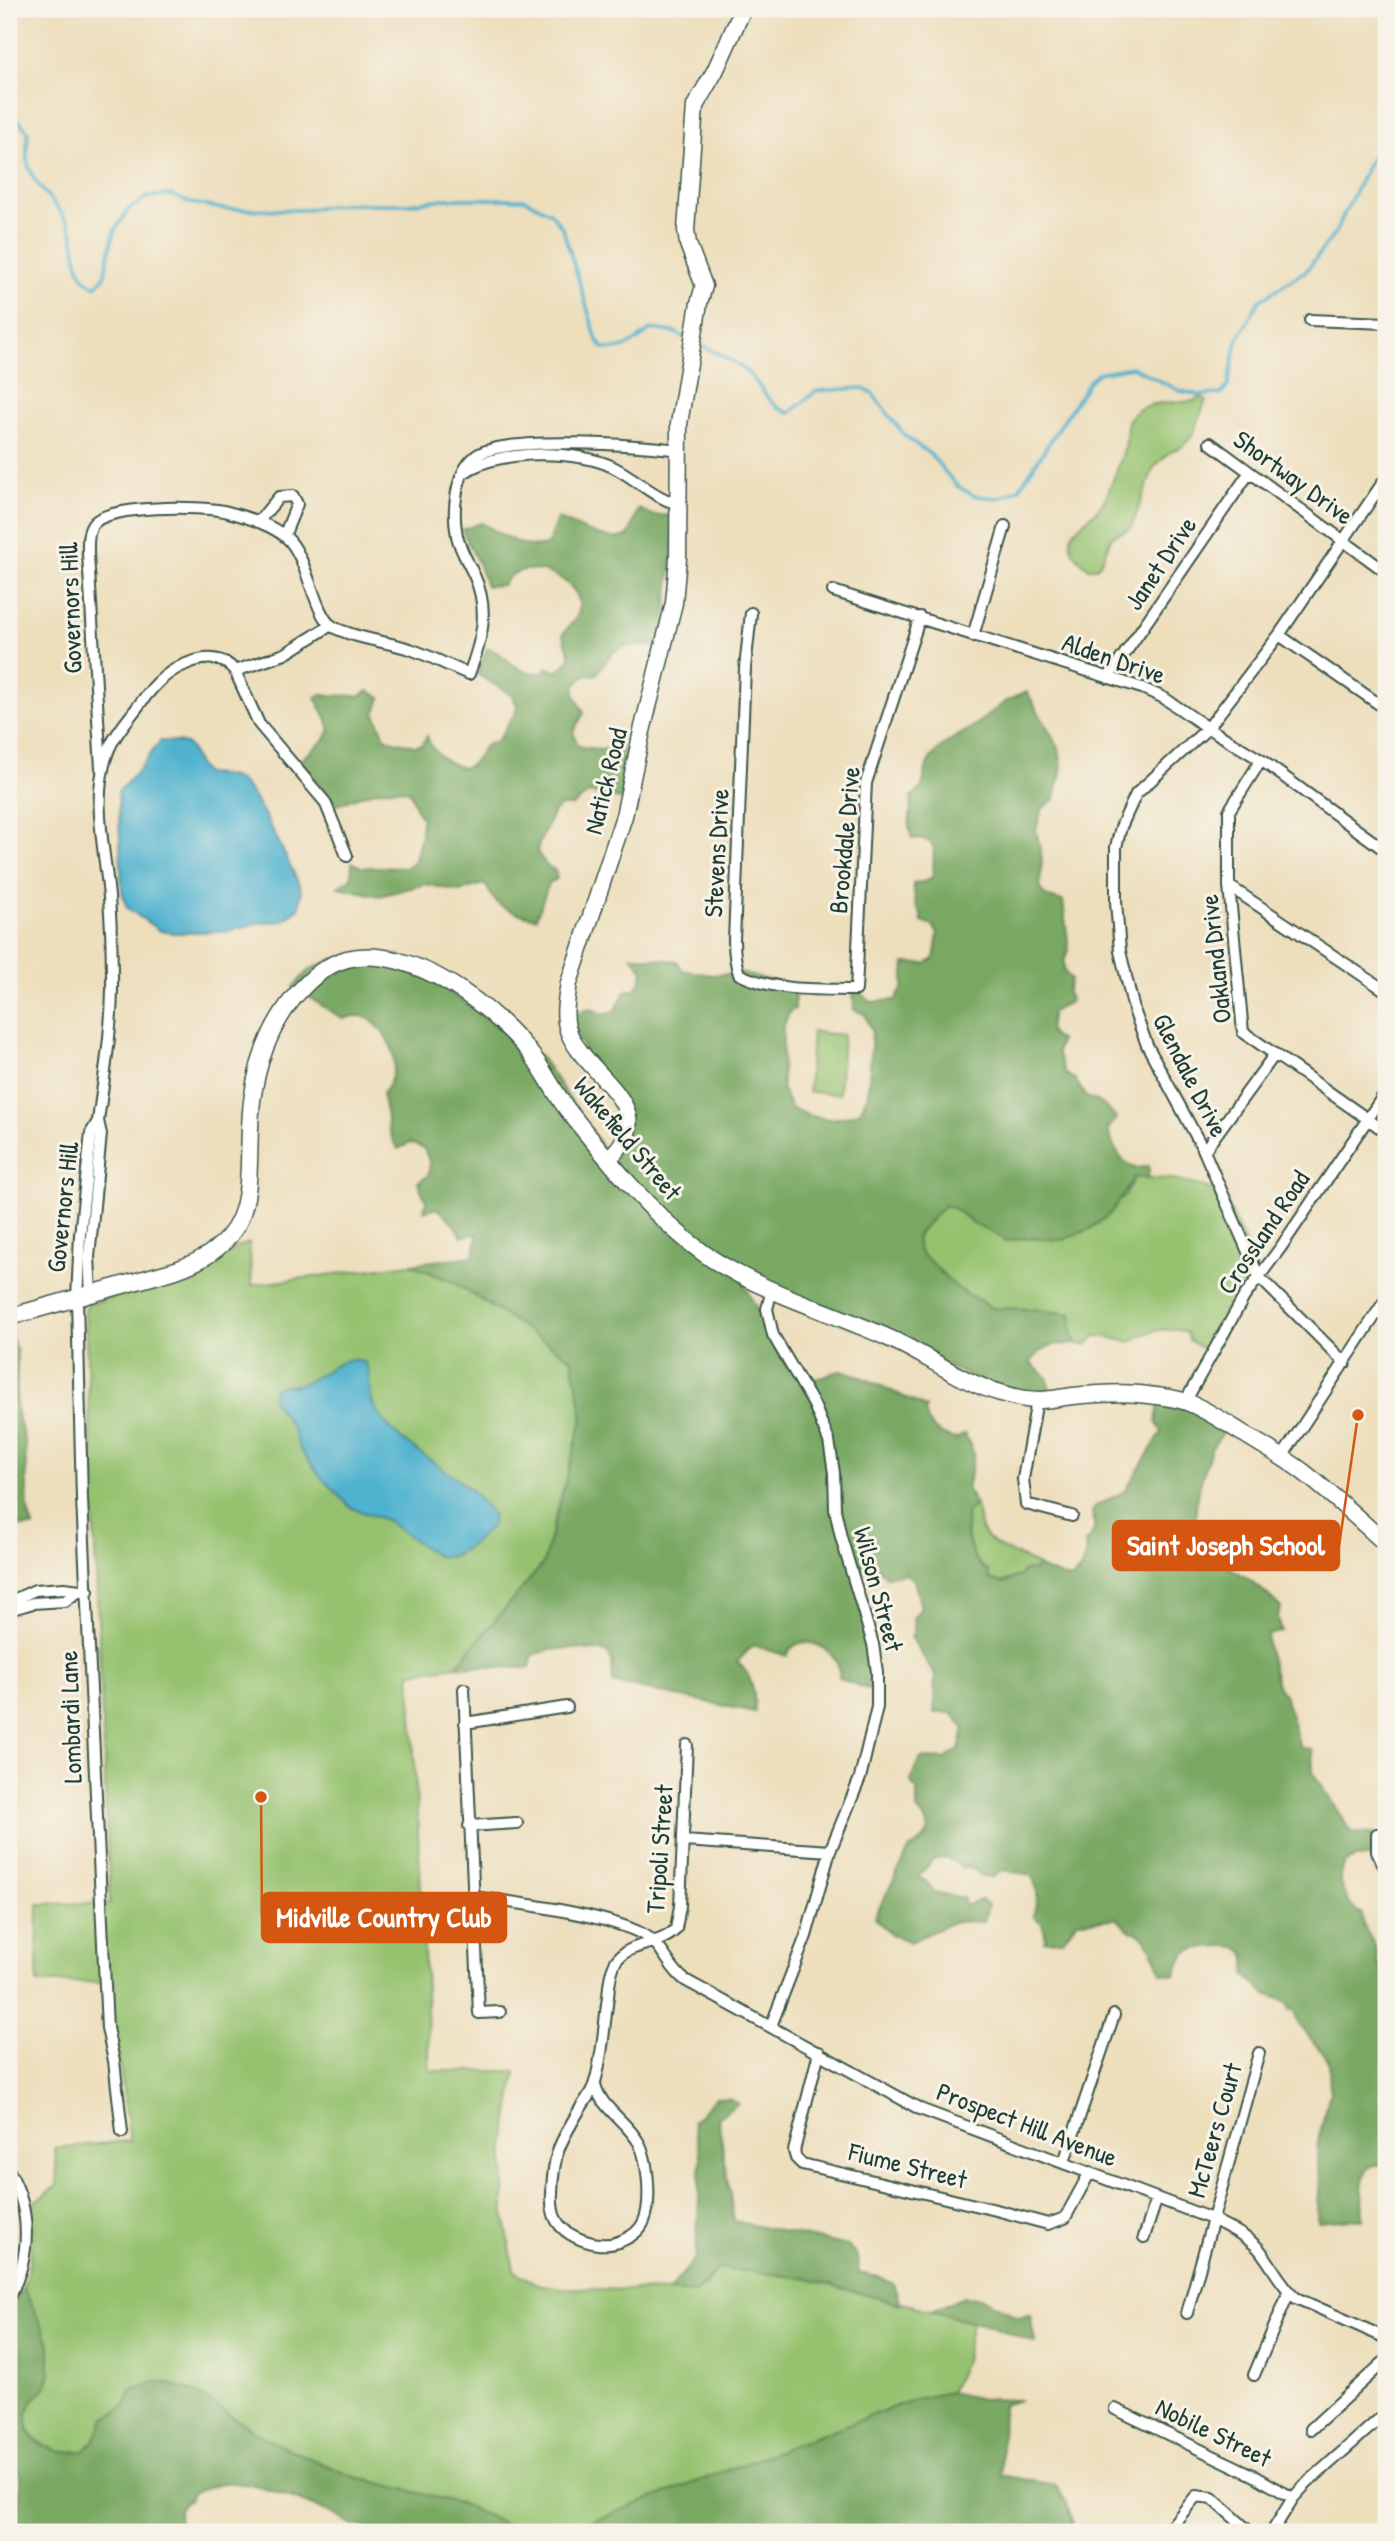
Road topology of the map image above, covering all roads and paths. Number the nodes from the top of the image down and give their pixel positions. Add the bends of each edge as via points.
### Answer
1 (743, 9) edge
2 (1310, 320) dead end
3 (1386, 323) edge
4 (1210, 443) dead end
5 (679, 450) junction
6 (465, 472) junction
7 (1249, 473) junction
8 (1386, 478) edge
9 (678, 504) junction
10 (258, 522) junction
11 (1006, 526) dead end
12 (284, 536) junction
13 (1342, 540) junction
14 (1386, 572) edge
15 (833, 591) dead end
16 (751, 614) dead end
17 (920, 617) junction
18 (331, 625) junction
19 (1279, 635) junction
20 (973, 636) junction
21 (235, 671) junction
22 (1108, 678) junction
23 (1386, 709) edge
24 (1208, 728) junction
25 (1261, 760) junction
26 (102, 778) junction
27 (1386, 851) edge
28 (347, 856) dead end
29 (1229, 886) junction
30 (856, 990) joint
31 (1386, 991) edge
32 (1275, 1054) junction
33 (1386, 1092) edge
34 (1369, 1119) junction
35 (1386, 1132) edge
36 (1205, 1151) junction
37 (608, 1159) junction
38 (1259, 1277) junction
39 (772, 1289) junction
40 (84, 1296) junction
41 (1386, 1299) edge
42 (9, 1317) edge
43 (1345, 1363) junction
44 (1037, 1400) junction
45 (1185, 1402) junction
46 (1282, 1457) junction
47 (1072, 1516) dead end
48 (1386, 1544) edge
49 (84, 1591) junction
50 (9, 1602) edge
51 (9, 1610) edge
52 (464, 1689) dead end
53 (567, 1707) dead end
54 (465, 1723) junction
55 (687, 1745) dead end
56 (517, 1823) dead end
57 (469, 1826) junction
58 (1382, 1833) edge
59 (684, 1841) junction
60 (830, 1851) junction
61 (1386, 1870) edge
62 (472, 1896) junction
63 (654, 1942) junction
64 (500, 2012) dead end
65 (1114, 2015) dead end
66 (771, 2026) junction
67 (819, 2052) junction
68 (1259, 2053) dead end
69 (595, 2084) junction
70 (121, 2132) dead end
71 (1064, 2162) junction
72 (9, 2171) edge
73 (1090, 2172) junction
74 (1157, 2198) junction
75 (1212, 2219) junction
76 (1144, 2237) dead end
77 (13, 2278) edge
78 (1289, 2292) junction
79 (9, 2297) edge
80 (1187, 2313) dead end
81 (1386, 2338) edge
82 (1386, 2360) edge
83 (1254, 2375) dead end
84 (1115, 2409) dead end
85 (1386, 2413) edge
86 (1311, 2429) dead end
87 (1293, 2498) junction
88 (1167, 2532) edge
89 (1250, 2532) edge
90 (1272, 2532) edge

1 - 5 street, Natick Road via 695,106 686,230 704,286 685,384
2 - 3 street
4 - 7 street, Shortway Drive
5 - 6 street via 603,444 511,447 478,454
5 - 9 street, Natick Road
6 - 9 street via 496,458 587,458 613,467 652,494
6 - 18 street via 455,502 455,521 480,592 484,621 469,674 410,649
7 - 13 street, Shortway Drive
7 - 22 street, Janet Drive
8 - 13 street, Glendale Drive
9 - 37 street, Natick Road via 674,603 624,816 566,1000 567,1026 579,1050 614,1087 628,1112 628,1132
10 - 12 street, Governors Hill
10 - 12 street via 279,497 293,496 298,504
10 - 26 street, Governors Hill via 211,509 141,509 106,515 93,524 88,554
11 - 20 street
12 - 18 street, Governors Hill via 298,554
13 - 14 street, Shortway Drive
13 - 19 street, Glendale Drive
15 - 17 street, Alden Drive
16 - 30 street, Stevens Drive via 734,940 737,969 749,979 790,988
17 - 20 street, Alden Drive
17 - 30 street, Brookdale Drive via 866,783
18 - 21 street via 292,651
19 - 23 street
19 - 24 street, Glendale Drive
20 - 22 street, Alden Drive
21 - 26 street, Governors Hill via 220,660 206,659 185,664 158,681 114,740
21 - 28 street via 259,724 325,802
22 - 24 street, Alden Drive via 1164,698
24 - 25 street, Alden Drive
24 - 36 street, Glendale Drive via 1136,794 1116,847 1117,929 1134,1010 1147,1045
25 - 27 street, Alden Drive
25 - 29 street, Oakland Drive via 1229,811
26 - 40 street, Governors Hill via 100,818 112,976 108,1057 98,1121 91,1133 79,1247
29 - 31 street
29 - 32 street, Oakland Drive via 1243,1032
32 - 34 street, Oakland Drive
32 - 36 street
33 - 34 street, Crossland Road
34 - 35 street, Oakland Drive
34 - 38 street, Crossland Road
36 - 38 street, Glendale Drive
37 - 39 street, Wakefield Street via 680,1234 712,1259
37 - 40 street, Wakefield Street via 567,1109 533,1056 461,991 432,974 388,958 342,961 305,984 272,1030 254,1087 248,1192 233,1232 221,1247 195,1263
38 - 43 street, Glendale Drive
38 - 45 street, Crossland Road
39 - 44 street, Wakefield Street via 892,1339 965,1381
39 - 60 street, Wilson Street via 767,1314 774,1335 829,1441 836,1519 877,1672 877,1707 860,1777
40 - 42 street, Wakefield Street
40 - 49 street, Lombardi Lane
41 - 43 street
43 - 46 street
44 - 45 street, Wakefield Street via 1118,1393
44 - 47 street via 1023,1479 1026,1504
45 - 46 street, Wakefield Street
46 - 48 street, Wakefield Street
49 - 50 street via 35,1590
49 - 51 street via 65,1601
49 - 70 street, Lombardi Lane via 107,2028
52 - 54 street
53 - 54 street
54 - 57 street
55 - 59 street, Tripoli Street
56 - 57 street
57 - 62 street
58 - 61 street via 1377,1852
59 - 60 street
59 - 63 street, Tripoli Street via 677,1925 670,1936
60 - 66 street, Wilson Street via 806,1936
62 - 63 street via 594,1918
62 - 64 street via 479,2013
63 - 66 street, Prospect Hill Avenue via 678,1975
63 - 69 street via 622,1955 612,1970
65 - 71 street
66 - 67 street, Prospect Hill Avenue
67 - 71 street, Prospect Hill Avenue via 920,2109
67 - 73 street, Fiume Street via 794,2151 802,2164 1048,2224 1068,2214
68 - 75 street, McTeers Court
69 - 69 street via 558,2148 551,2204 565,2231 607,2245 629,2238 644,2222 647,2173 639,2142 600,2098
71 - 73 street, Prospect Hill Avenue
72 - 77 street via 25,2211 26,2246
73 - 74 street, Prospect Hill Avenue
74 - 75 street, Prospect Hill Avenue
74 - 76 street
75 - 78 street, Prospect Hill Avenue via 1252,2242
75 - 80 street, McTeers Court
77 - 79 street
78 - 81 street, Prospect Hill Avenue
78 - 83 street
82 - 86 street
84 - 87 street, Nobile Street
85 - 87 street
87 - 90 street
88 - 89 street via 1196,2497 1212,2498

